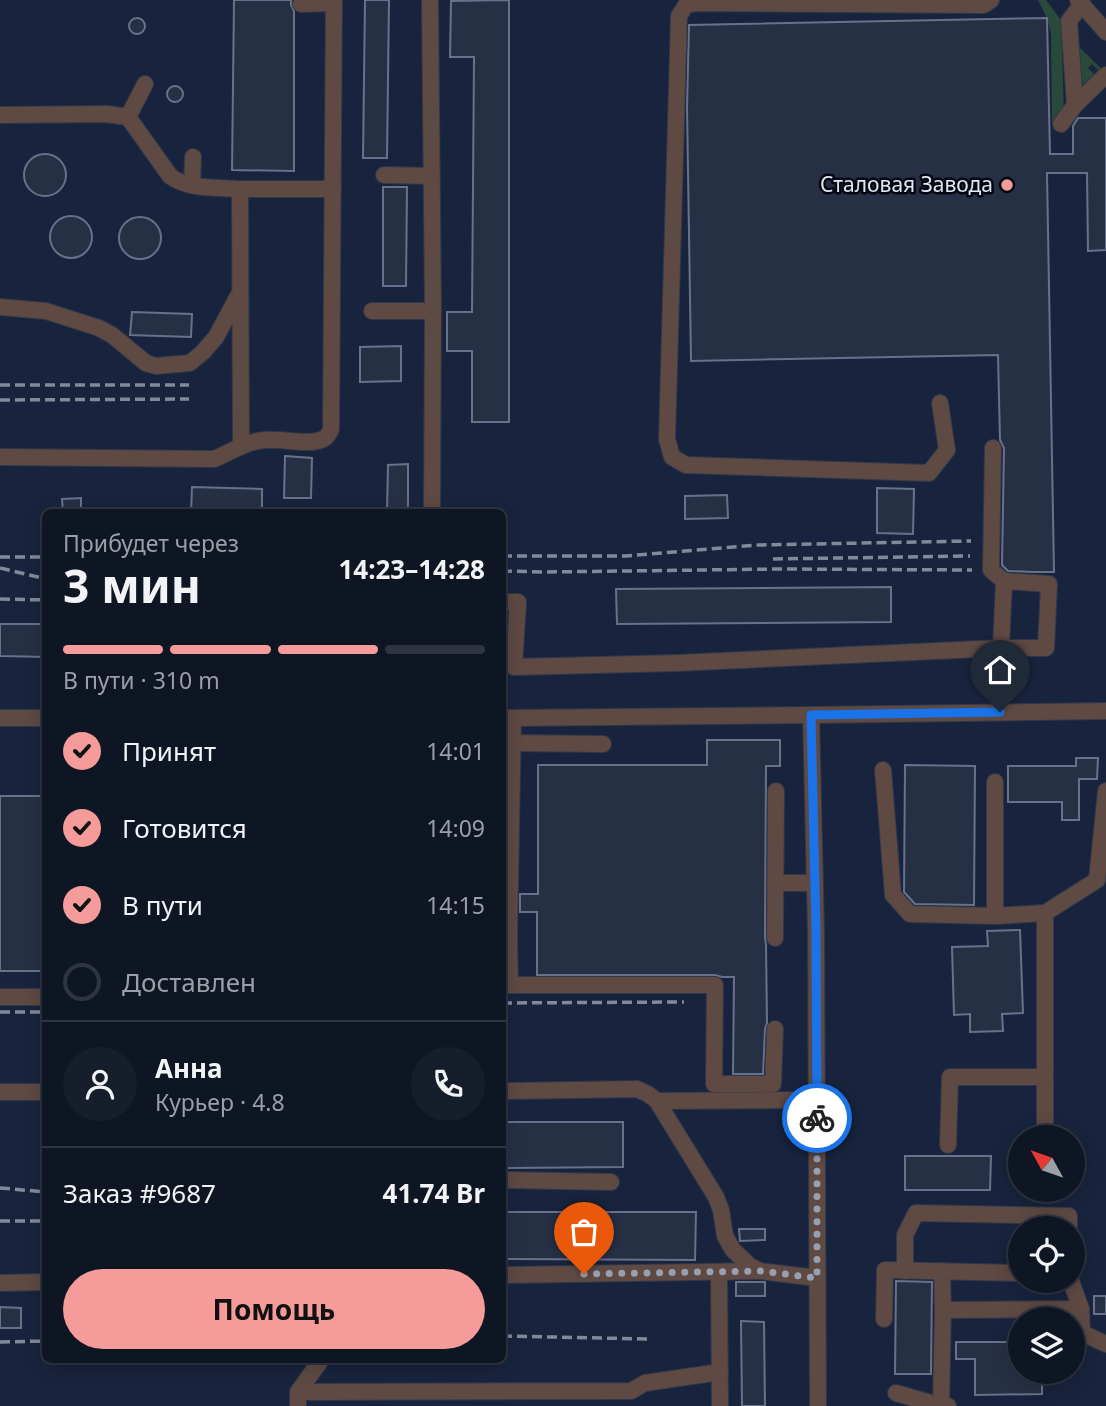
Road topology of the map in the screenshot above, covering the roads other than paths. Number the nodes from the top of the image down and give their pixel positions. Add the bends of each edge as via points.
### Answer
1 (430, 0) edge
2 (990, 0) edge
3 (334, 1) edge
4 (950, 2) edge
5 (1080, 2) edge
6 (301, 4) dead end
7 (1106, 32) edge
8 (1106, 75) edge
9 (145, 84) dead end
10 (1075, 105) junction
11 (0, 115) edge
12 (128, 117) junction
13 (1061, 124) dead end
14 (193, 157) dead end
15 (384, 175) dead end
16 (432, 176) junction
17 (192, 185) junction
18 (240, 189) junction
19 (333, 189) junction
20 (240, 290) junction
21 (0, 307) edge
22 (372, 311) dead end
23 (433, 311) junction
24 (940, 403) dead end
25 (242, 446) junction
26 (993, 448) dead end
27 (0, 457) edge
28 (432, 509) edge
29 (1004, 581) junction
30 (506, 602) edge
31 (1001, 648) junction
32 (1106, 710) edge
33 (811, 715) junction
34 (0, 718) edge
35 (42, 718) edge
36 (508, 718) edge
37 (513, 743) junction
38 (603, 744) dead end
39 (883, 770) dead end
40 (995, 782) dead end
41 (776, 791) dead end
42 (1106, 791) edge
43 (775, 883) junction
44 (815, 883) junction
45 (1045, 913) junction
46 (995, 916) junction
47 (775, 938) dead end
48 (506, 939) edge
49 (42, 997) edge
50 (0, 998) edge
51 (775, 1029) dead end
52 (1045, 1077) junction
53 (506, 1091) edge
54 (0, 1092) edge
55 (42, 1092) edge
56 (816, 1100) junction
57 (657, 1101) junction
58 (1045, 1125) edge
59 (948, 1145) dead end
60 (506, 1180) edge
61 (611, 1182) dead end
62 (1069, 1216) edge
63 (760, 1271) junction
64 (905, 1271) junction
65 (942, 1271) junction
66 (719, 1272) junction
67 (1008, 1273) edge
68 (506, 1275) edge
69 (817, 1278) junction
70 (42, 1282) edge
71 (0, 1283) edge
72 (943, 1310) junction
73 (1008, 1310) edge
74 (884, 1319) dead end
75 (1085, 1334) edge
76 (1106, 1344) edge
77 (319, 1363) edge
78 (720, 1372) junction
79 (896, 1393) dead end
80 (298, 1399) edge
81 (720, 1406) edge
82 (818, 1406) edge
83 (941, 1406) edge
84 (951, 1406) edge

1 - 16 lane
2 - 4 lane via 984,5
3 - 6 lane
3 - 19 lane
4 - 24 lane via 686,5 680,16 667,439 672,457 685,465 929,473 947,450
5 - 7 lane
5 - 10 lane via 1069,21
8 - 10 lane
9 - 12 lane
10 - 13 lane
11 - 12 lane
12 - 17 lane via 170,176
14 - 17 lane
15 - 16 lane
16 - 23 lane
17 - 18 lane
18 - 19 lane
18 - 20 lane
19 - 25 lane via 331,429 326,438 315,442 265,440
20 - 21 lane via 203,352 190,363 173,365 146,363 99,328 46,311
20 - 25 lane
22 - 23 lane
23 - 28 lane
25 - 27 lane via 214,459
26 - 29 lane via 991,570
29 - 31 lane
29 - 31 lane via 1049,584 1046,648
30 - 31 lane via 518,602 514,667
32 - 33 lane
33 - 36 lane
33 - 44 lane
34 - 35 lane
36 - 37 lane
37 - 38 lane
37 - 48 lane
39 - 46 lane via 892,895 910,914
40 - 46 lane
41 - 43 lane
42 - 45 lane via 1097,880
43 - 44 lane
43 - 47 lane
44 - 56 lane
45 - 46 lane
45 - 52 lane
48 - 51 lane via 510,985 715,985 714,1084 773,1084
49 - 50 lane
52 - 58 lane
52 - 59 lane via 950,1077
53 - 57 lane via 637,1090
54 - 55 lane
56 - 57 lane
56 - 69 lane
57 - 63 lane via 716,1197 733,1250
60 - 61 lane
62 - 64 lane via 916,1213 905,1235
63 - 66 lane
63 - 69 lane
64 - 65 lane
64 - 74 lane via 885,1270
65 - 67 lane
65 - 72 lane
66 - 68 lane
66 - 78 lane
69 - 82 lane
70 - 71 lane
72 - 73 lane
72 - 83 lane
75 - 76 lane
77 - 80 lane
78 - 80 lane via 645,1383 631,1391
78 - 81 lane
79 - 83 lane
83 - 84 lane

